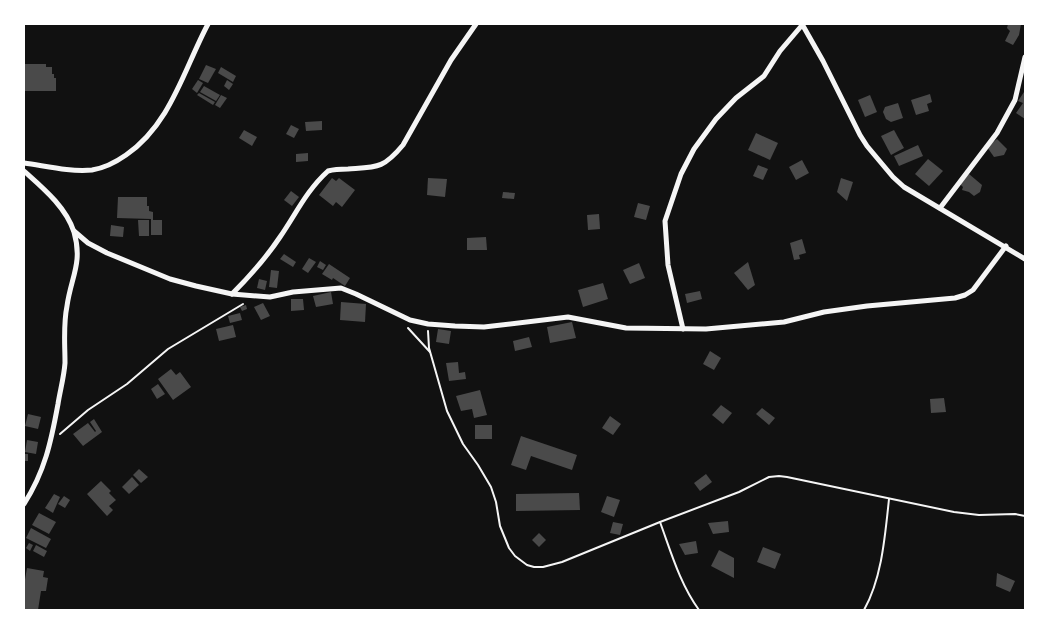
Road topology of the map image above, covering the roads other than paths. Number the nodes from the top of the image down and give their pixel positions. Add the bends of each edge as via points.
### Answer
1 (208, 24) edge
2 (476, 24) edge
3 (803, 24) edge
4 (1025, 57) edge
5 (24, 163) edge
6 (24, 171) edge
7 (940, 208) junction
8 (74, 231) junction
9 (1006, 246) junction
10 (1025, 259) edge
11 (232, 294) junction
12 (683, 329) junction
13 (24, 504) edge

1 - 5 street via 164,115 130,152 105,167 92,170
2 - 11 street via 393,157 375,167 328,171 305,196 260,264
3 - 7 street via 867,146 904,187
3 - 12 street via 764,76 716,119 681,174 665,221 668,265
4 - 7 street via 1015,100 997,134
6 - 8 street via 49,194
7 - 9 street
8 - 11 street via 94,246 170,279
8 - 13 street via 78,261 66,307 64,365 51,442 36,484
9 - 10 street
9 - 12 street via 972,290 955,298 824,312 756,326
11 - 12 street via 270,297 341,288 410,320 428,324 484,326 568,317 626,328

